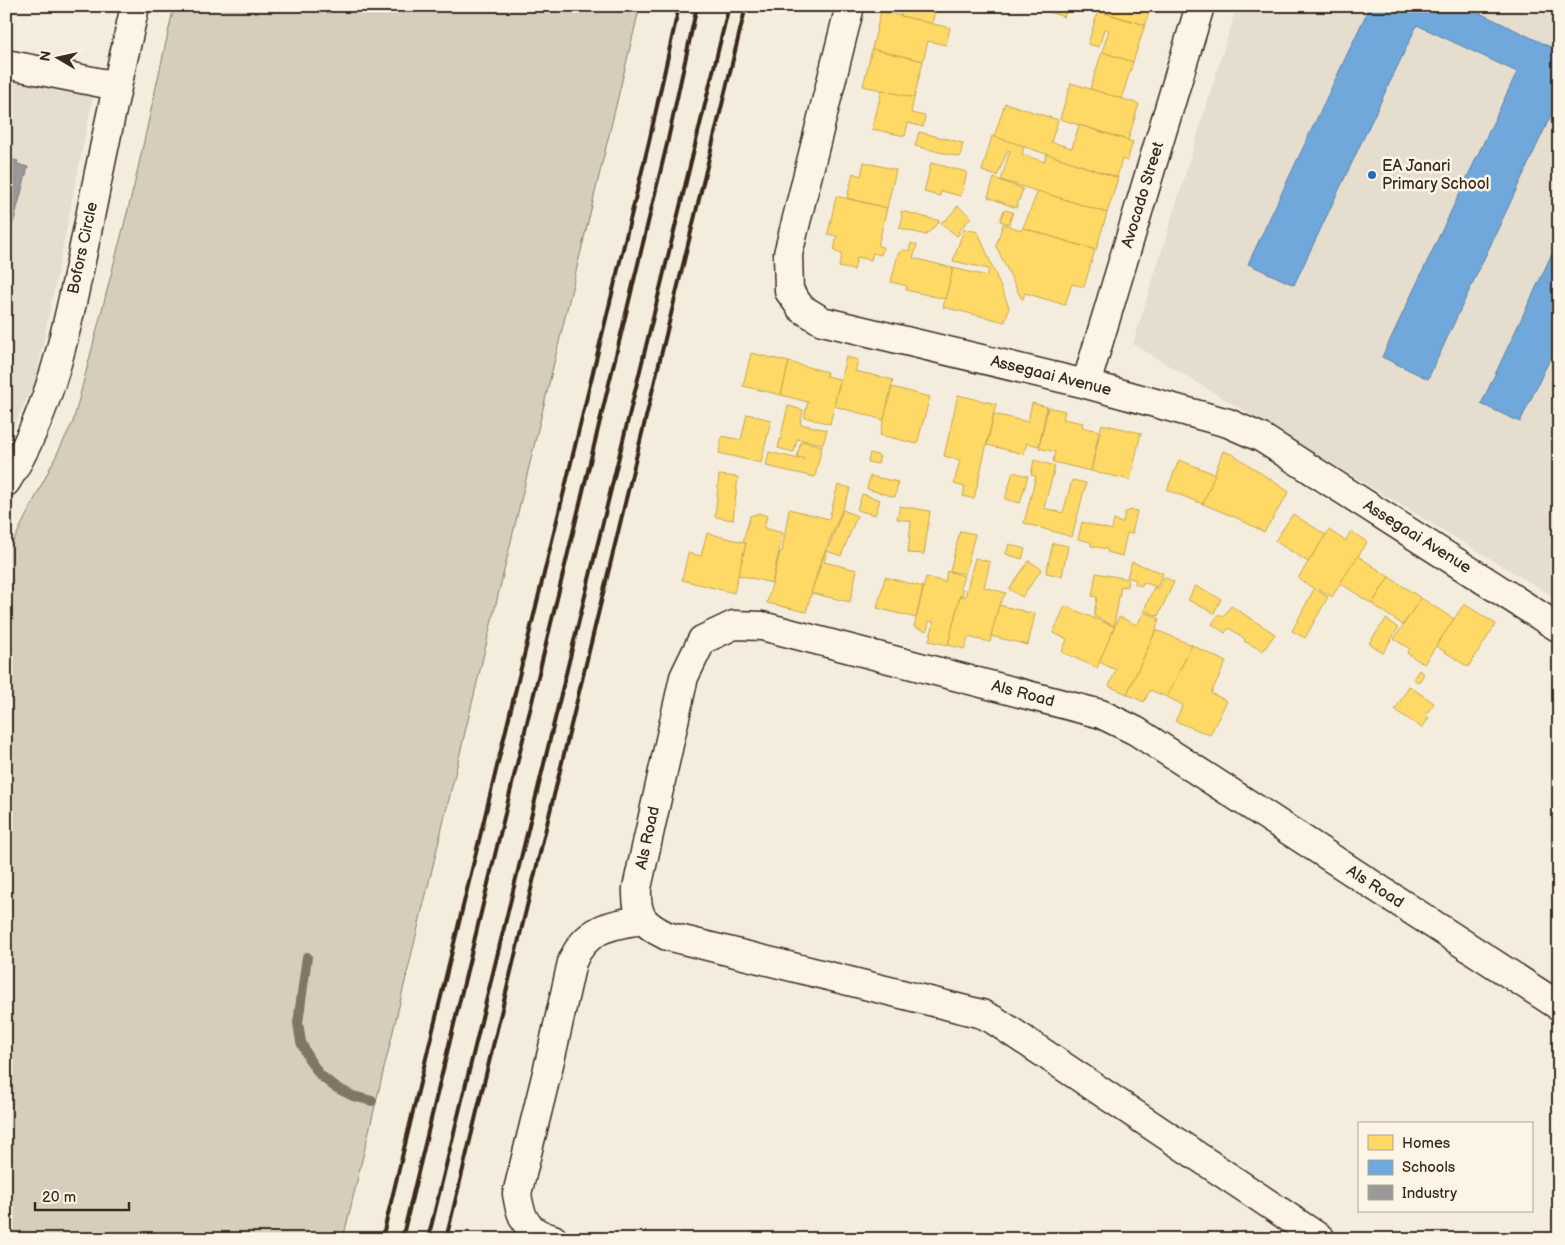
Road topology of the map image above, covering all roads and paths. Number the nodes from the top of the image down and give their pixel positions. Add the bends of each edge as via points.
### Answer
1 (136, 6) edge
2 (850, 6) edge
3 (1200, 6) edge
4 (6, 64) edge
5 (117, 86) junction
6 (1086, 384) junction
7 (6, 482) edge
8 (1559, 628) edge
9 (642, 920) junction
10 (1559, 1006) edge
11 (554, 1239) edge
12 (1321, 1239) edge

1 - 5 street, Bofors Circle
2 - 6 street, Assegaai Avenue via 788,254 789,291 801,308 822,321
3 - 6 street, Avocado Street
4 - 5 street
5 - 7 street, Bofors Circle via 70,314 54,372 40,418
6 - 8 street, Assegaai Avenue via 1228,423 1262,438
9 - 10 street, Als Road via 636,905 637,888 684,676 702,640 734,625 762,626 1101,714 1120,722
9 - 11 street via 613,924 592,935 577,949 572,962 517,1194 520,1213 528,1226 541,1236
9 - 12 street via 667,936 982,1014

